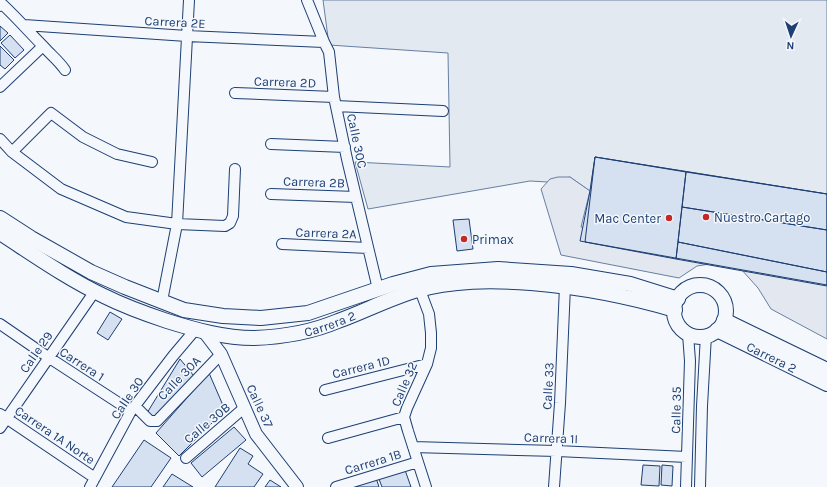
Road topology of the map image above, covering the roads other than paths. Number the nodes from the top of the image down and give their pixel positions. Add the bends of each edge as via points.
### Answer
1 (189, 0) edge
2 (307, 0) edge
3 (0, 6) edge
4 (24, 25) junction
5 (187, 36) junction
6 (324, 42) junction
7 (43, 46) junction
8 (65, 70) dead end
9 (0, 87) edge
10 (235, 93) dead end
11 (335, 102) junction
12 (443, 111) dead end
13 (0, 139) edge
14 (271, 144) dead end
15 (345, 147) junction
16 (12, 152) junction
17 (152, 162) dead end
18 (235, 169) dead end
19 (271, 194) dead end
20 (356, 197) junction
21 (0, 218) edge
22 (177, 224) junction
23 (0, 233) edge
24 (282, 244) dead end
25 (368, 248) junction
26 (565, 286) junction
27 (378, 289) junction
28 (420, 290) junction
29 (95, 292) junction
30 (162, 301) junction
31 (676, 304) junction
32 (0, 324) edge
33 (716, 328) junction
34 (200, 331) junction
35 (688, 334) junction
36 (221, 354) junction
37 (48, 358) junction
38 (427, 364) junction
39 (827, 370) edge
40 (827, 384) edge
41 (325, 390) dead end
42 (133, 408) junction
43 (244, 408) junction
44 (3, 417) edge
45 (404, 417) junction
46 (157, 420) joint
47 (0, 428) edge
48 (328, 438) dead end
49 (412, 447) junction
50 (557, 451) junction
51 (688, 457) junction
52 (186, 458) dead end
53 (418, 462) junction
54 (95, 478) junction
55 (90, 487) edge
56 (297, 487) edge
57 (336, 487) edge
58 (426, 487) edge
59 (554, 487) edge
60 (686, 487) edge
61 (700, 487) edge

1 - 5 street
2 - 6 street, Calle 30C
3 - 4 street via 2,4
4 - 5 street, Carrera 2E
4 - 7 street
5 - 6 street, Carrera 2E
5 - 22 street
6 - 11 street, Calle 30C via 329,52
7 - 8 street
7 - 9 street
10 - 11 street, Carrera 2D
11 - 12 street, Carrera 2D
11 - 15 street, Calle 30C
13 - 16 street
14 - 15 street
15 - 20 street, Calle 30C
16 - 17 street via 51,113 83,137 117,154
16 - 22 street via 61,189 126,217
18 - 22 street via 233,216 230,224
19 - 20 street, Carrera 2B
20 - 25 street, Calle 30C
21 - 30 main road, Carrera 2 via 91,272
22 - 30 street
23 - 29 main road, Carrera 2
24 - 25 street, Carrera 2A
25 - 27 street, Calle 30C
26 - 28 main road, Carrera 2 via 479,281
26 - 31 main road, Carrera 2
26 - 50 street, Calle 33
27 - 30 main road, Carrera 2 via 308,313 260,318 184,310
27 - 31 main road, Carrera 2 via 431,274 498,269 571,274 630,284
28 - 34 main road, Carrera 2 via 337,322 297,333 254,338 230,337
28 - 38 street, Calle 32 via 429,314 432,333
29 - 34 main road, Carrera 2 via 139,312
29 - 37 street, Calle 29
31 - 33 main road via 682,292 689,288 701,285 713,288 724,300 726,307
31 - 35 main road via 675,318
32 - 37 street, Carrera 1
33 - 35 main road via 697,336
33 - 39 main road, Carrera 2
33 - 40 main road, Carrera 2
33 - 61 street, Calle 35 via 702,406
34 - 36 street, Calle 37
34 - 42 street, Calle 30 via 173,356
35 - 51 street, Calle 35
36 - 43 street, Calle 37
36 - 46 street, Calle 30A
37 - 42 street, Carrera 1
37 - 44 street, Calle 29
38 - 41 street, Carrera 1D
38 - 45 street, Calle 32
42 - 46 street, Carrera 1 via 150,420
42 - 54 street, Calle 30
43 - 52 street, Calle 30B
43 - 56 street, Calle 37 via 256,434
44 - 47 street, Calle 29
44 - 54 street, Carrera 1A Norte
45 - 48 street
45 - 49 street, Calle 32
49 - 50 street, Carrera 1I
49 - 53 street, Calle 32
50 - 51 street, Carrera 1I
50 - 59 street, Calle 33
51 - 60 street, Calle 35
53 - 57 street, Carrera 1B
53 - 58 street, Calle 32
54 - 55 street, Calle 30

